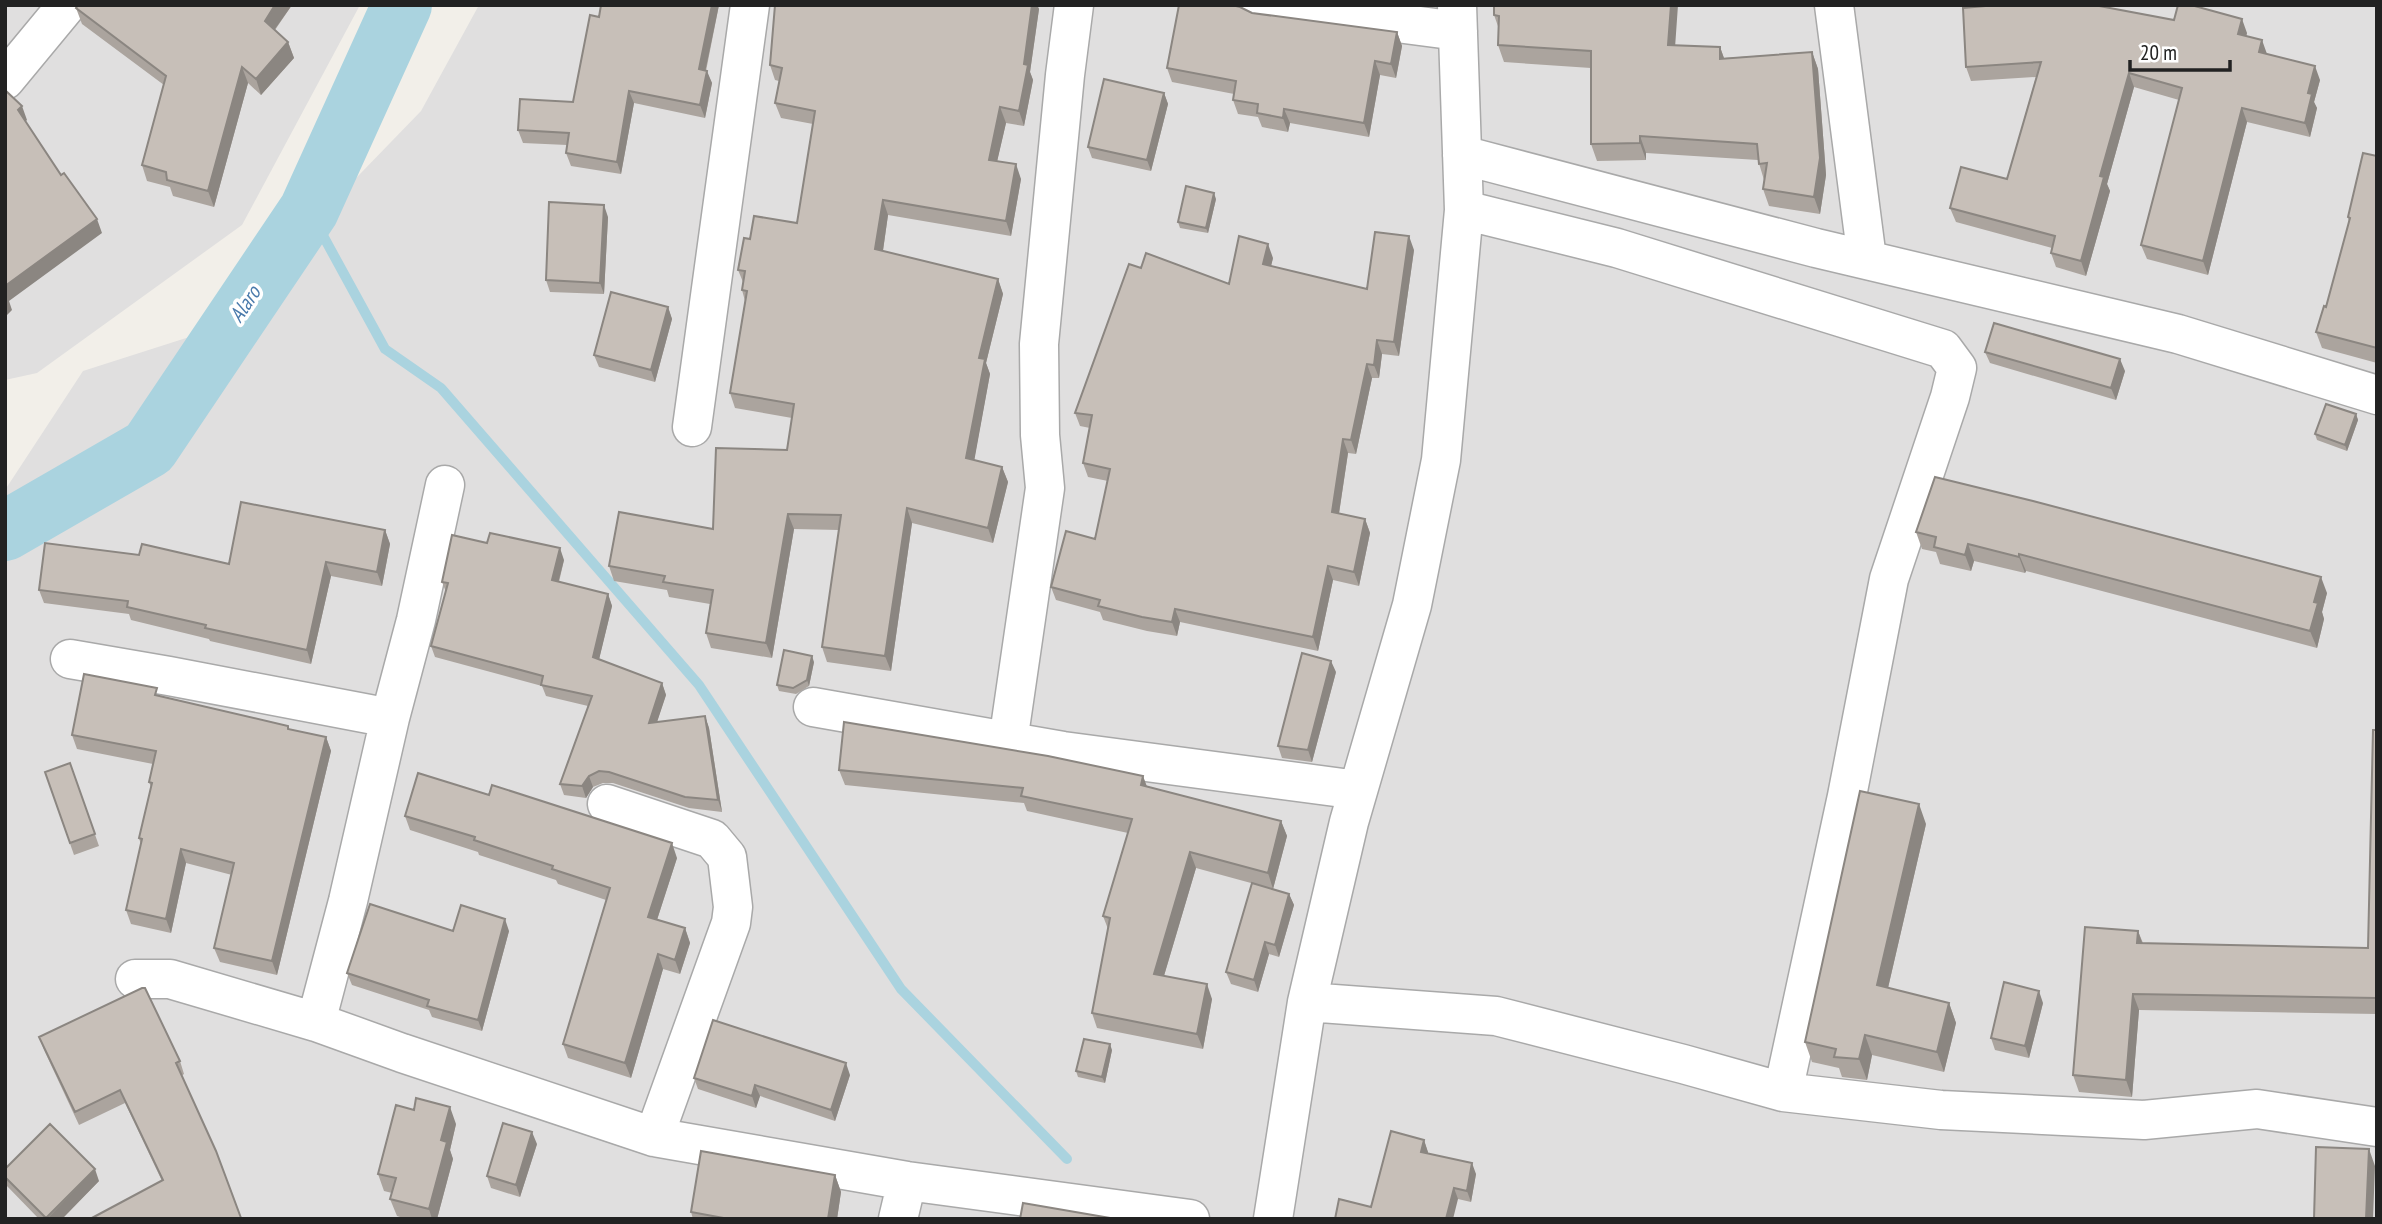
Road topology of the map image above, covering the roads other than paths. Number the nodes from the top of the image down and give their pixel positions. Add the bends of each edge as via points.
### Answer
1 (67, 5) edge
2 (750, 5) edge
3 (1074, 5) edge
4 (1260, 5) edge
5 (1834, 5) edge
6 (1457, 18) edge
7 (5, 80) edge
8 (1462, 155) junction
9 (1464, 210) junction
10 (1867, 259) junction
11 (2377, 395) edge
12 (692, 427) dead end
13 (444, 485) dead end
14 (70, 659) dead end
15 (813, 707) dead end
16 (390, 718) junction
17 (1008, 741) junction
18 (1358, 790) junction
19 (607, 804) dead end
20 (135, 979) dead end
21 (1307, 1002) junction
22 (316, 1022) junction
23 (1783, 1092) junction
24 (2377, 1127) edge
25 (654, 1137) junction
26 (906, 1181) junction
27 (898, 1219) edge
28 (1189, 1219) edge
29 (1273, 1219) edge

1 - 7 street
2 - 12 street
3 - 17 street via 1039,344 1045,488
4 - 6 street
5 - 10 street
6 - 8 street
8 - 9 street
8 - 10 street
9 - 18 street via 1441,460 1412,605
9 - 23 street via 1617,248 1943,349 1957,368 1889,579
10 - 11 street via 2178,334
13 - 16 street
14 - 16 street
15 - 17 street
16 - 22 street
17 - 18 street
18 - 21 street
19 - 25 street via 712,839 727,858 732,890 731,923
20 - 22 street via 170,979
21 - 23 street via 1496,1016
21 - 29 street
22 - 25 street
23 - 24 street via 1941,1110 2144,1120 2257,1109
25 - 26 street
26 - 27 street
26 - 28 street

